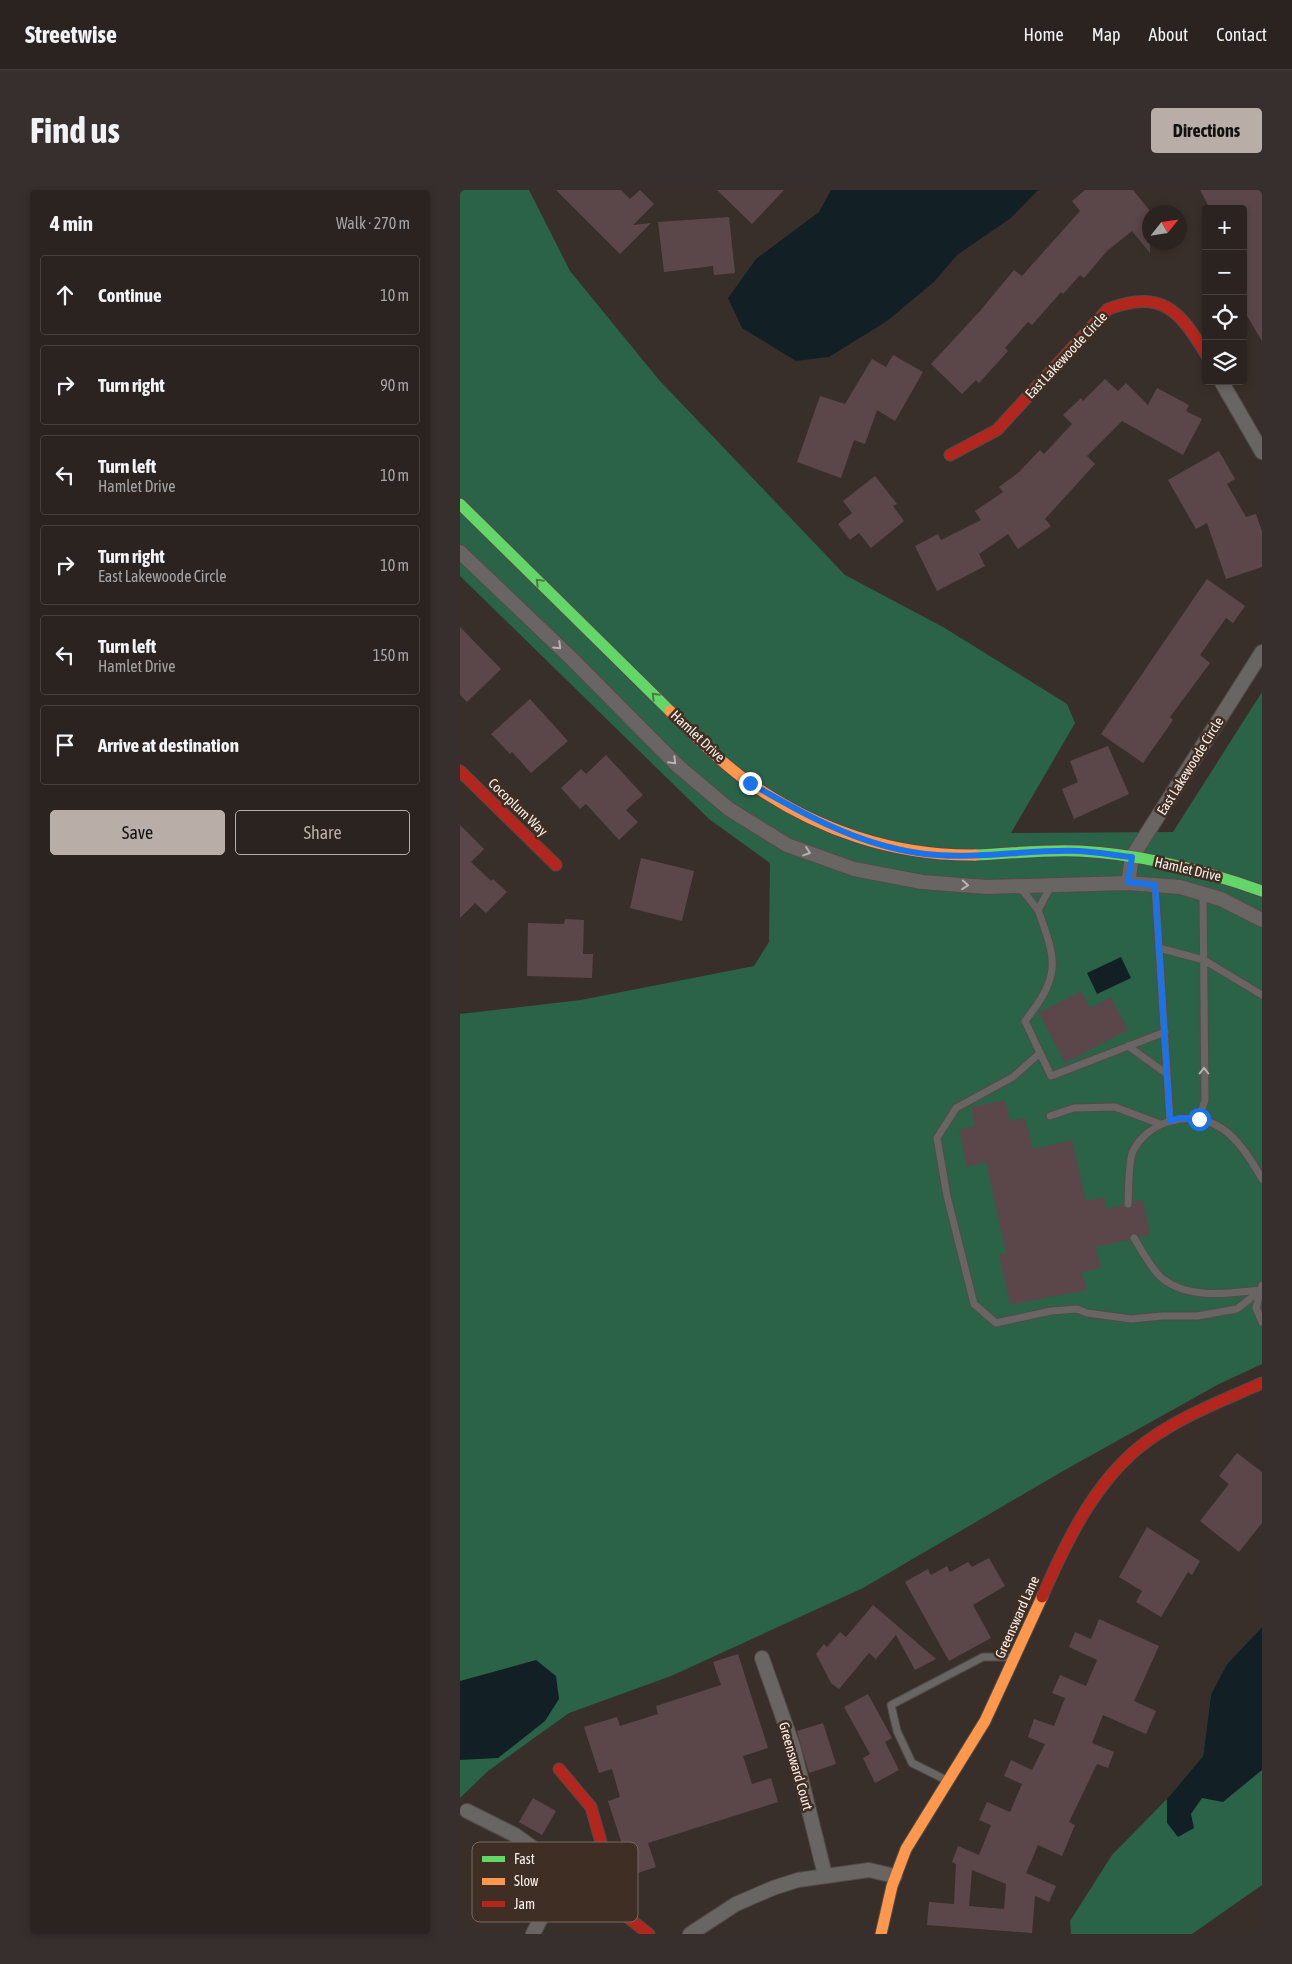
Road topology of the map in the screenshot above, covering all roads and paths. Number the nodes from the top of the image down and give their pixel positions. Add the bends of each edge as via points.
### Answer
1 (1202, 348) edge
2 (1223, 385) edge
3 (1262, 452) edge
4 (950, 455) dead end
5 (460, 504) edge
6 (460, 552) edge
7 (1262, 652) edge
8 (460, 771) edge
9 (1132, 857) junction
10 (556, 865) dead end
11 (1128, 882) junction
12 (1155, 885) junction
13 (1051, 886) junction
14 (1019, 887) junction
15 (1262, 891) edge
16 (1203, 894) junction
17 (1038, 910) junction
18 (1262, 920) edge
19 (1159, 948) junction
20 (1204, 960) junction
21 (1262, 995) edge
22 (1165, 1032) junction
23 (1128, 1046) junction
24 (1040, 1053) junction
25 (1167, 1074) junction
26 (1050, 1116) dead end
27 (1199, 1119) junction
28 (1170, 1121) junction
29 (1160, 1124) junction
30 (1262, 1179) edge
31 (1128, 1204) dead end
32 (1134, 1238) dead end
33 (1261, 1288) edge
34 (1262, 1322) edge
35 (1262, 1383) edge
36 (1016, 1656) junction
37 (762, 1658) dead end
38 (558, 1769) dead end
39 (949, 1781) junction
40 (463, 1810) edge
41 (524, 1842) edge
42 (601, 1842) edge
43 (825, 1875) junction
44 (895, 1876) junction
45 (538, 1922) edge
46 (634, 1922) edge
47 (532, 1934) edge
48 (649, 1934) edge
49 (690, 1934) edge
50 (881, 1934) edge

1 - 4 street, East Lakewoode Circle via 1184,319 1173,310 1148,300 1120,303 1108,309 997,430
2 - 3 street
9 -> 5 street, Hamlet Drive via 1078,851 976,855 918,853 859,838 802,814 750,783 709,749
6 -> 14 street, Hamlet Drive via 679,767 729,809 787,845 854,869 922,882
7 - 9 street, East Lakewoode Circle
8 - 10 street, Cocoplum Way
9 - 11 street, East Lakewoode Circle
9 - 15 street, Hamlet Drive via 1178,864
11 - 12 street, Hamlet Drive
11 - 13 street, Hamlet Drive
12 - 16 street, Hamlet Drive via 1180,887
12 - 19 lane
13 - 14 street, Hamlet Drive
13 - 17 lane
14 - 17 lane
16 - 18 street, Hamlet Drive via 1221,899
16 - 20 lane
17 - 24 lane via 1053,953 1054,970 1025,1021
19 - 20 lane
19 - 22 lane
20 - 21 lane
27 -> 20 lane via 1204,1100
22 - 23 lane
22 - 25 lane
23 - 24 lane via 1051,1076
23 - 25 lane
24 - 33 lane via 1013,1077 956,1108 937,1138 947,1196 974,1304 996,1323 1076,1308 1131,1319 1197,1316 1237,1309
25 - 28 lane
26 - 29 lane via 1074,1108 1115,1107
27 - 28 lane
27 - 30 lane via 1218,1125 1233,1137 1249,1155
28 - 29 lane
29 - 31 lane via 1144,1136 1133,1152
32 - 33 lane via 1162,1279 1189,1291 1219,1293
33 - 34 lane via 1256,1308
35 - 36 street, Greensward Lane via 1150,1438 1105,1481 1088,1506 1046,1587
36 - 39 street, Greensward Lane via 975,1738
36 - 39 lane via 983,1657 891,1705 897,1731 912,1764
37 - 43 street, Greensward Court via 793,1746
38 - 42 street via 591,1807
39 - 44 street, Greensward Lane via 920,1824
40 - 41 street
43 - 44 street via 869,1870
43 - 49 street via 773,1888 746,1900
44 - 50 street, Greensward Lane
45 - 47 street
46 - 48 street

